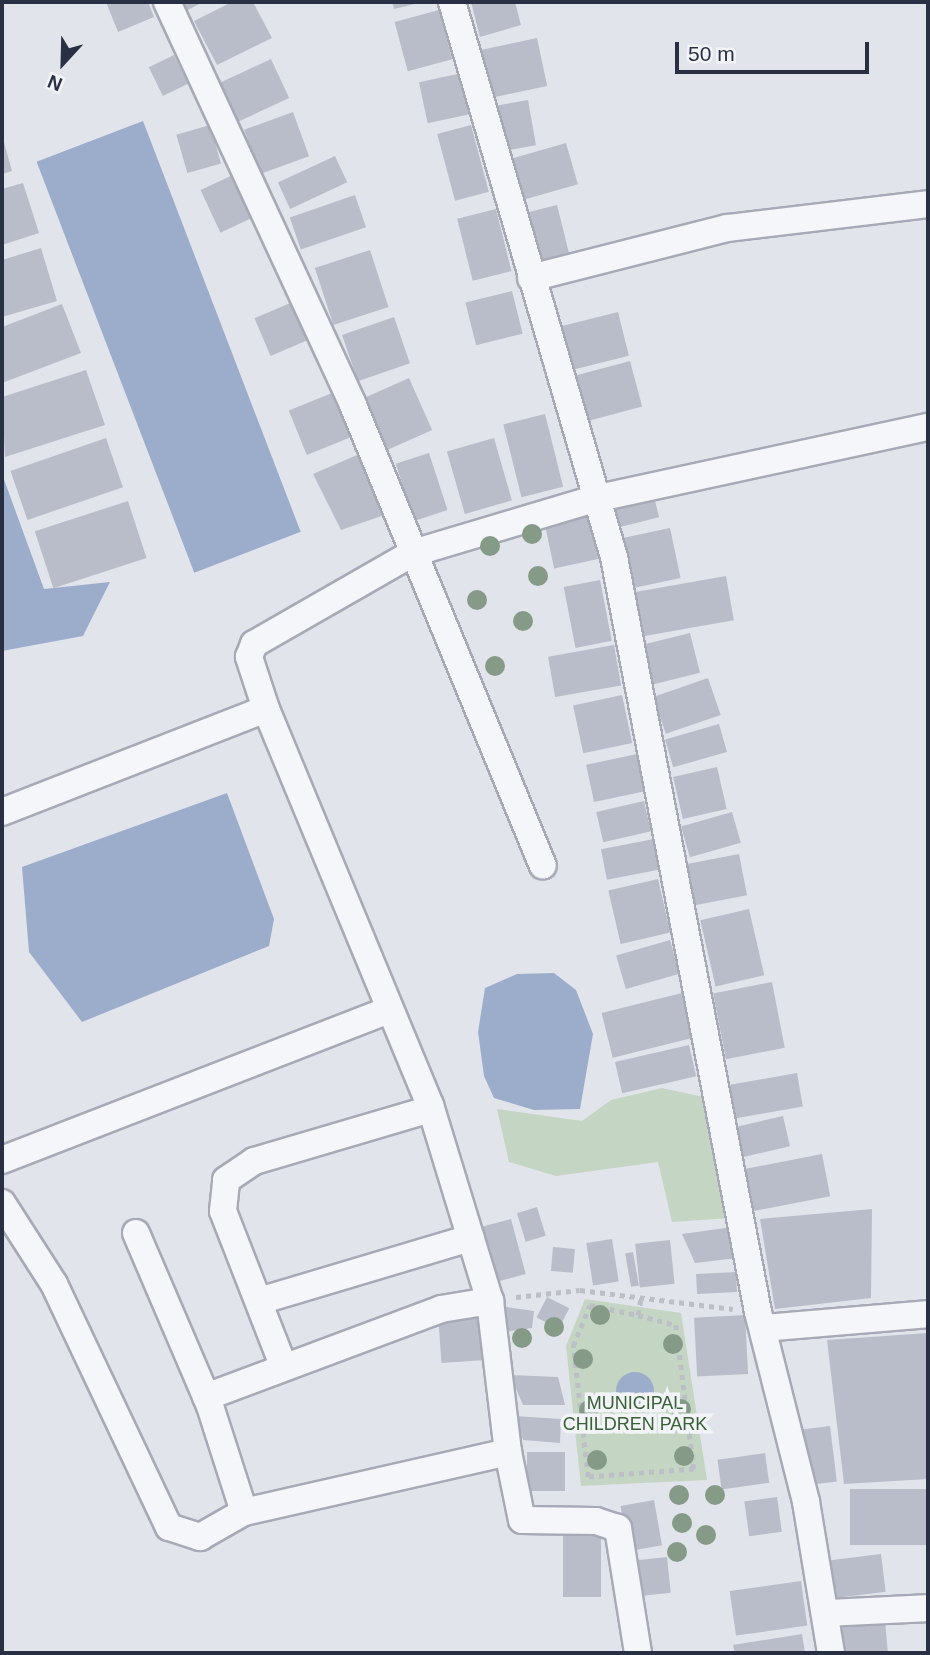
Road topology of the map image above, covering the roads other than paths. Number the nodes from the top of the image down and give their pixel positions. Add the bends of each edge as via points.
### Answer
1 (167, 2) edge
2 (452, 2) edge
3 (928, 204) edge
4 (531, 278) junction
5 (928, 427) edge
6 (594, 499) junction
7 (413, 553) junction
8 (266, 709) junction
9 (2, 812) edge
10 (543, 865) dead end
11 (388, 1010) junction
12 (431, 1109) junction
13 (2, 1160) edge
14 (3, 1207) edge
15 (136, 1233) dead end
16 (471, 1238) junction
17 (259, 1301) junction
18 (491, 1301) junction
19 (928, 1314) edge
20 (761, 1320) junction
21 (283, 1365) junction
22 (206, 1397) junction
23 (508, 1452) junction
24 (244, 1512) junction
25 (928, 1608) edge
26 (827, 1614) junction
27 (638, 1653) edge
28 (831, 1653) edge

1 - 7 street via 353,405
2 - 4 street
3 - 4 street via 727,228
4 - 6 street
5 - 6 street
6 - 7 street
6 - 20 street via 614,557
7 - 8 street via 254,645 249,657
7 - 10 street
8 - 9 street
8 - 11 street
11 - 12 street
11 - 13 street
12 - 16 street
12 - 17 street via 254,1161 226,1180 223,1211
14 - 24 street via 54,1284 164,1522 183,1536 200,1537
15 - 22 street
16 - 17 street
16 - 18 street
17 - 21 street
18 - 21 street via 441,1309
18 - 23 street
19 - 20 street
20 - 26 street
21 - 22 street
22 - 24 street
23 - 24 street
23 - 27 street via 522,1520 596,1521 618,1528
25 - 26 street
26 - 28 street

